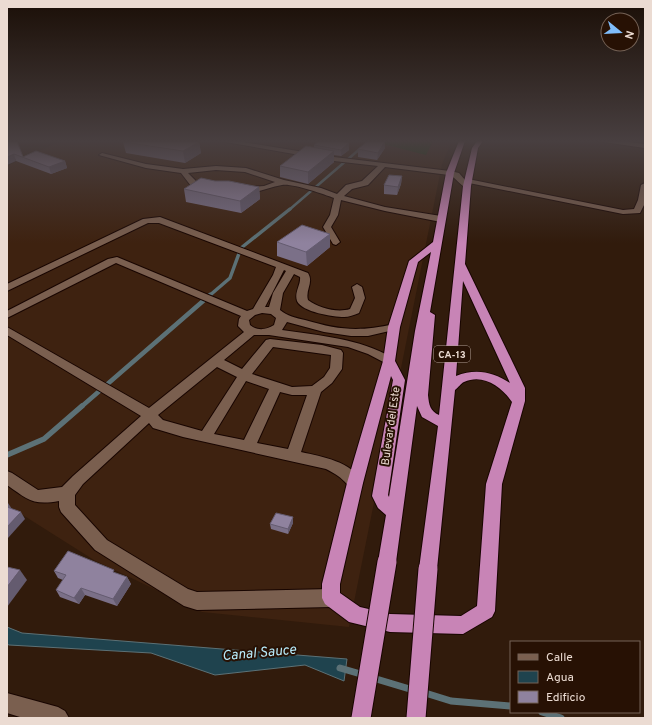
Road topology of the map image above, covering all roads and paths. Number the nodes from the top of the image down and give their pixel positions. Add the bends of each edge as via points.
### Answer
1 (186, 175) edge
2 (260, 175) edge
3 (373, 175) edge
4 (450, 175) edge
5 (456, 175) edge
6 (469, 175) edge
7 (282, 182) junction
8 (467, 183) junction
9 (645, 185) edge
10 (217, 190) edge
11 (239, 190) edge
12 (338, 197) junction
13 (643, 201) edge
14 (441, 219) junction
15 (336, 242) dead end
16 (437, 243) junction
17 (460, 264) junction
18 (281, 265) junction
19 (292, 271) junction
20 (357, 287) dead end
21 (7, 288) edge
22 (428, 296) junction
23 (252, 313) junction
24 (277, 314) junction
25 (7, 315) edge
26 (394, 327) junction
27 (7, 330) edge
28 (251, 332) junction
29 (268, 332) junction
30 (215, 361) junction
31 (388, 361) junction
32 (244, 375) junction
33 (276, 386) junction
34 (449, 388) junction
35 (315, 390) junction
36 (519, 401) junction
37 (150, 415) junction
38 (445, 423) junction
39 (205, 437) junction
40 (248, 446) junction
41 (293, 456) junction
42 (7, 477) edge
43 (355, 483) junction
44 (67, 493) junction
45 (394, 513) junction
46 (331, 598) junction
47 (7, 703) edge
48 (58, 718) edge
49 (361, 718) edge
50 (416, 718) edge

1 - 10 street via 194,184
2 - 7 street
3 - 12 street via 365,183 349,187
4 - 14 highway, Bulevar del Este / CA-13
5 - 8 street
6 - 8 highway, CA-13
7 - 11 street via 265,188
7 - 12 street
8 - 13 street via 623,212 637,210
8 - 17 highway, CA-13
9 - 13 street
12 - 14 street
12 - 15 street via 334,215 327,226
14 - 16 highway, Bulevar del Este / CA-13
16 - 22 highway, Bulevar del Este / CA-13
16 - 26 highway via 414,261
17 - 34 highway, CA-13
17 - 36 highway via 519,388
18 - 19 street
18 - 21 street via 160,220 154,220 146,221
18 - 23 street via 278,275
19 - 20 street via 306,275 301,295 304,302 324,312 345,314 355,311 360,298
19 - 24 street via 278,293
22 - 38 highway via 430,323 422,385 422,408 428,416
22 - 45 highway, Bulevar del Este / CA-13
23 - 24 street
23 - 25 street via 117,260
23 - 28 street via 244,319 244,326
24 - 26 street via 323,328 352,333 376,332
24 - 29 street via 281,324
26 - 31 highway
27 - 37 street
28 - 29 street
28 - 30 street
29 - 31 street via 349,344 372,351
30 - 32 street
30 - 37 street
31 - 43 highway
31 - 45 highway via 394,368 398,380 380,496
32 - 33 street
32 - 35 street via 270,343 337,353 336,369 328,380
32 - 39 street
33 - 35 street via 292,391
33 - 40 street
34 - 36 highway via 461,378 482,375 493,378 509,388
34 - 38 highway, CA-13
35 - 41 street
36 - 46 highway via 494,484 486,611 463,625 390,623 356,615
37 - 39 street via 158,424
37 - 44 street
38 - 50 highway, CA-13, bridge via 428,569
39 - 40 street
40 - 41 street
41 - 43 street via 329,464 344,472
42 - 44 street via 35,496
43 - 46 highway via 330,584
44 - 46 street via 67,507 101,545 184,597 197,601
45 - 49 highway, Bulevar del Este / CA-13, bridge
47 - 48 street

